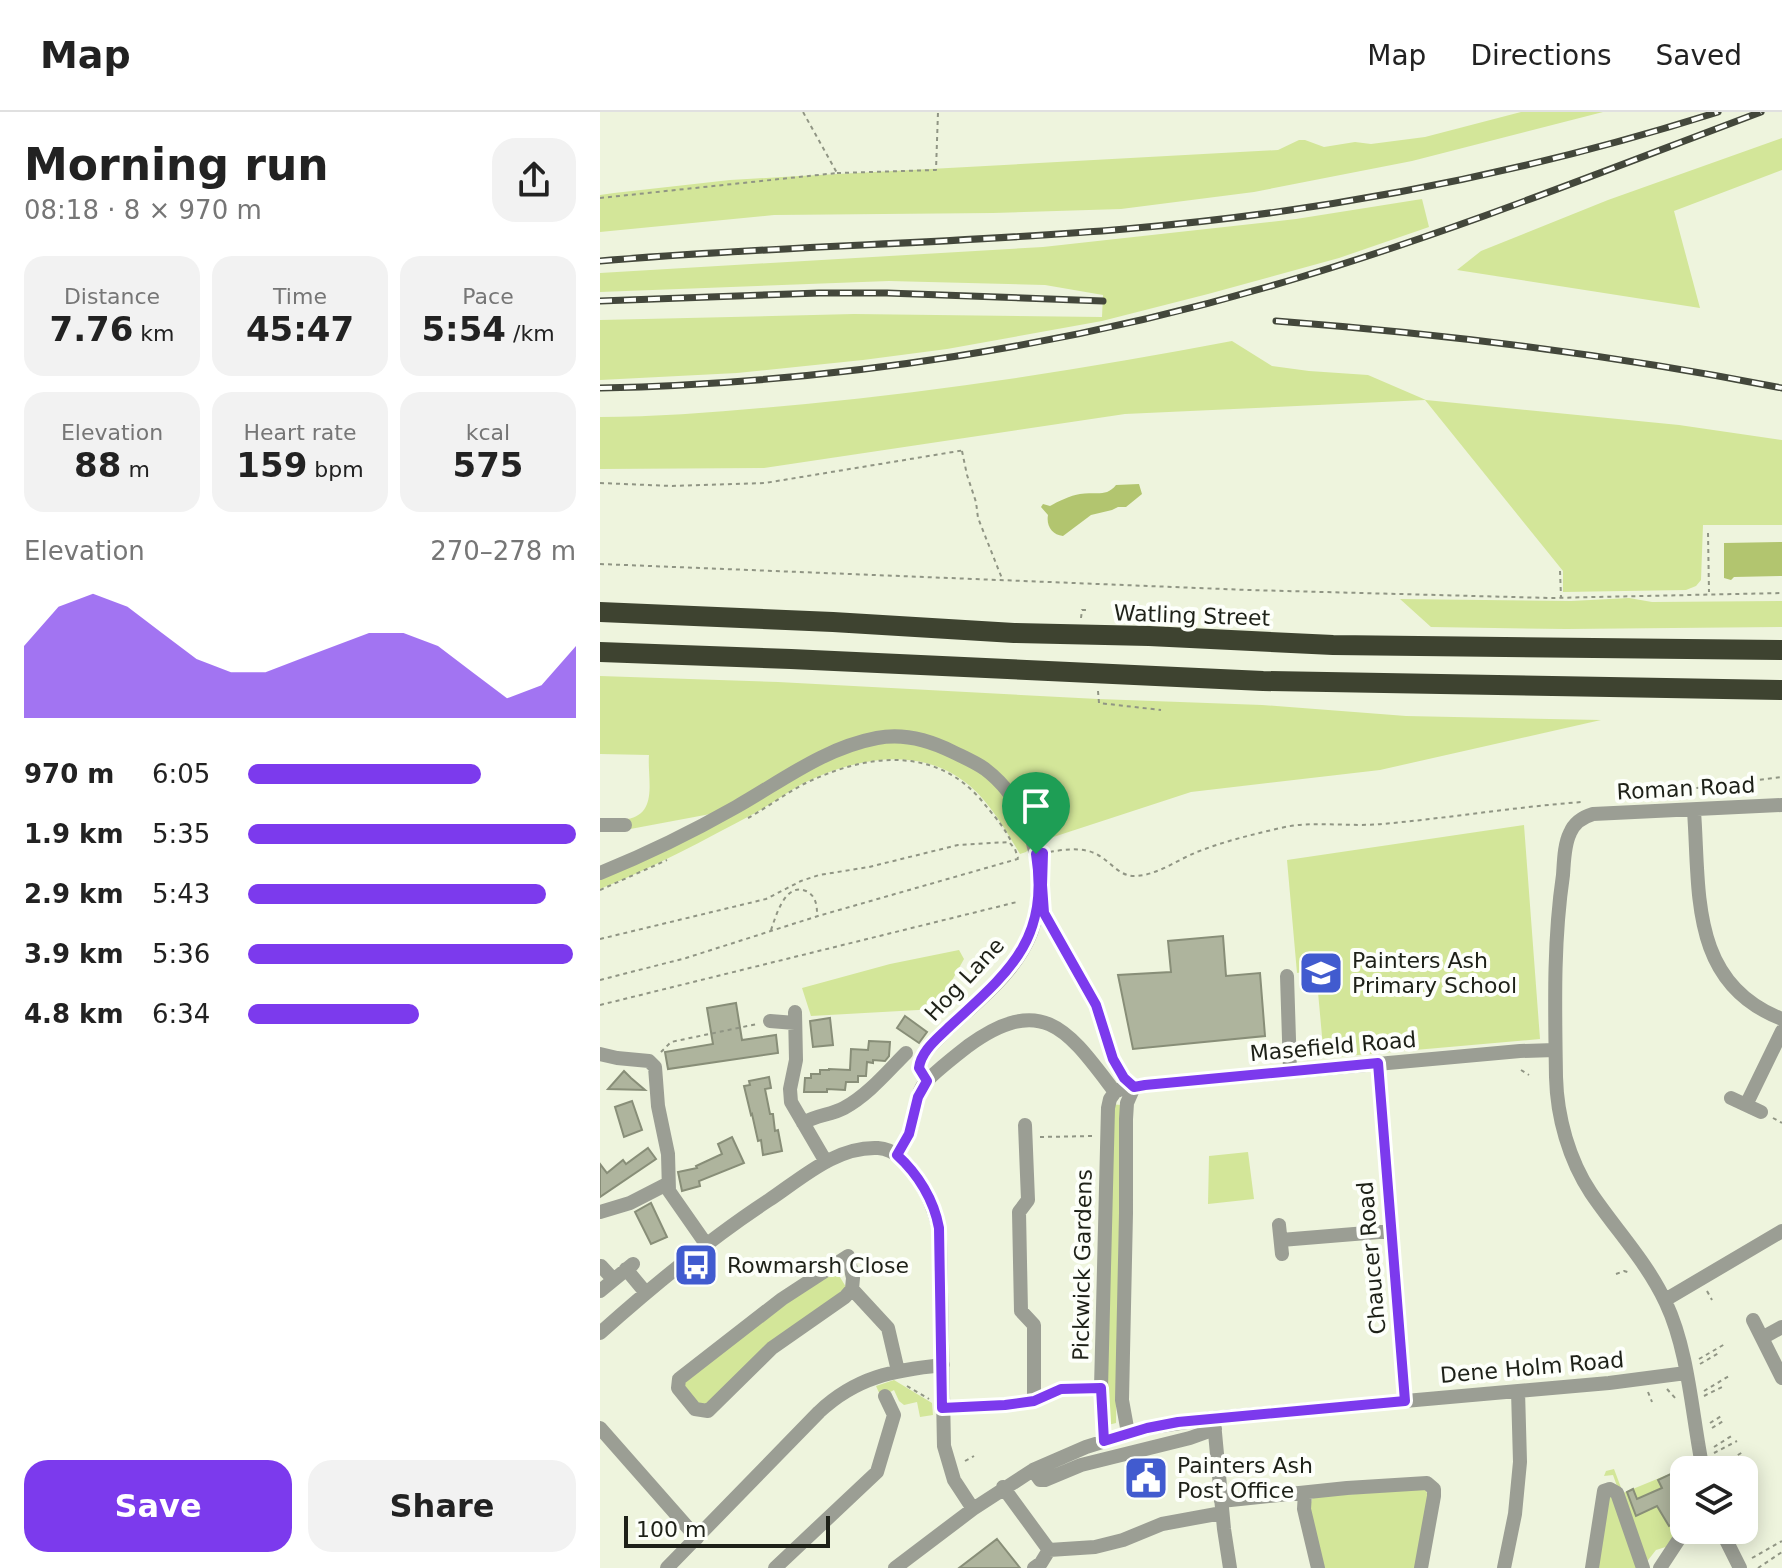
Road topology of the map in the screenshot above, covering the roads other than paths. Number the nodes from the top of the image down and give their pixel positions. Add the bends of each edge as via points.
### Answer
1 (600, 612) edge
2 (1782, 638) edge
3 (1696, 648) junction
4 (1782, 650) edge
5 (600, 652) edge
6 (1699, 689) junction
7 (1782, 690) edge
8 (1782, 700) edge
9 (1782, 805) edge
10 (1694, 811) junction
11 (600, 825) edge
12 (625, 825) dead end
13 (603, 871) edge
14 (1287, 976) dead end
15 (1782, 1019) edge
16 (770, 1021) road end
17 (1782, 1031) edge
18 (1555, 1050) junction
19 (906, 1053) dead end
20 (600, 1054) edge
21 (1378, 1063) junction
22 (1290, 1071) junction
23 (927, 1081) junction
24 (1134, 1087) junction
25 (1115, 1092) junction
26 (1731, 1098) dead end
27 (1746, 1105) junction
28 (1761, 1112) dead end
29 (803, 1123) junction
30 (1025, 1131) road end
31 (897, 1155) junction
32 (826, 1162) junction
33 (667, 1184) junction
34 (600, 1212) edge
35 (1105, 1213) junction
36 (1126, 1213) junction
37 (1391, 1231) junction
38 (1782, 1231) edge
39 (1281, 1240) dead end
40 (706, 1244) junction
41 (601, 1266) edge
42 (613, 1279) junction
43 (852, 1289) junction
44 (600, 1291) edge
45 (646, 1293) junction
46 (1665, 1300) junction
47 (1103, 1317) junction
48 (1124, 1318) junction
49 (1753, 1320) dead end
50 (1782, 1327) edge
51 (600, 1333) edge
52 (1762, 1338) junction
53 (943, 1365) junction
54 (898, 1371) junction
55 (1686, 1373) junction
56 (1782, 1378) edge
57 (1101, 1388) junction
58 (1518, 1391) junction
59 (885, 1396) dead end
60 (1034, 1401) junction
61 (1405, 1401) junction
62 (938, 1404) junction
63 (1214, 1423) junction
64 (601, 1431) edge
65 (1128, 1433) junction
66 (1104, 1441) junction
67 (1701, 1456) edge
68 (1033, 1470) junction
69 (1003, 1487) junction
70 (1305, 1493) junction
71 (1222, 1507) junction
72 (973, 1509) junction
73 (697, 1538) junction
74 (1674, 1544) edge
75 (1730, 1544) edge
76 (1049, 1550) junction
77 (1662, 1560) edge
78 (1744, 1564) edge
79 (667, 1568) edge
80 (775, 1568) edge
81 (895, 1568) edge
82 (1034, 1568) edge
83 (1230, 1568) edge
84 (1318, 1568) edge
85 (1421, 1568) edge
86 (1504, 1568) edge
87 (1592, 1568) edge
88 (1643, 1568) edge

1 - 3 highway, Watling Street via 1333,645
2 - 3 highway
3 - 4 highway, Watling Street
5 - 6 highway via 1263,681
6 - 7 highway
6 - 8 highway
9 - 10 street, Roman Road
10 - 15 street via 1702,920 1712,955 1740,993
10 - 18 street, Roman Road via 1590,808 1575,825 1568,838 1558,907
11 - 12 street
13 - 23 street, Hog Lane via 702,826 827,754 854,744 894,736 936,744 985,770 1019,808 1036,854 1034,923 1014,962 923,1055 919,1068
14 - 22 street
16 - 29 street via 795,1017 790,1094
17 - 27 street
18 - 21 street, Masefield Road
18 - 46 street via 1558,1103 1579,1171
19 - 29 street via 851,1104
20 - 33 street via 651,1062 668,1154
21 - 22 street, Masefield Road
21 - 37 street, Chaucer Road
22 - 24 street, Masefield Road
23 - 25 street via 979,1039 1010,1023 1034,1019 1067,1035
23 - 31 street
24 - 25 street, Masefield Road
24 - 36 street, Pickwick Gardens via 1127,1104
25 - 35 street, Pickwick Gardens via 1108,1106
26 - 27 street
27 - 28 street
29 - 32 street
30 - 60 street via 1028,1200 1019,1212 1021,1311 1034,1325
31 - 32 street via 868,1149
31 - 53 street via 920,1183 938,1219
32 - 40 street
33 - 34 street
33 - 40 street
35 - 36 street
35 - 47 street, Pickwick Gardens
36 - 48 street, Pickwick Gardens
37 - 39 street
37 - 61 street, Chaucer Road
38 - 46 street
40 - 45 street
41 - 42 street
42 - 44 street
42 - 45 street via 629,1266
43 - 43 street via 848,1256 782,1299 679,1379 678,1388 695,1409 708,1411 772,1348
43 - 54 street via 888,1328
45 - 51 street
46 - 55 street
47 - 48 street
47 - 57 street, Pickwick Gardens
48 - 65 street, Pickwick Gardens via 1122,1400
49 - 52 street
50 - 52 street
52 - 56 street
53 - 54 street
53 - 62 street
54 - 73 street via 863,1382 824,1407
55 - 58 street, Dene Holm Road
55 - 67 street
57 - 60 street via 1061,1389
57 - 66 street, Pickwick Gardens
58 - 61 street, Dene Holm Road
58 - 86 street via 1520,1462
59 - 80 street via 894,1415 878,1471
60 - 62 street
61 - 63 street, Dene Holm Road
62 - 72 street via 950,1468
63 - 65 street, Dene Holm Road via 1160,1425
63 - 68 street via 1195,1437 1081,1465 1043,1481
63 - 71 street
64 - 73 street
65 - 66 street, Dene Holm Road
66 - 68 street, Dene Holm Road
68 - 69 street, Dene Holm Road
69 - 72 street, Dene Holm Road
69 - 76 street
70 - 71 street
70 - 84 street
70 - 85 street via 1427,1483 1434,1496
71 - 76 street via 1095,1547
71 - 83 street
72 - 81 street, Dene Holm Road
73 - 79 street
74 - 77 street
75 - 78 street
76 - 82 street
87 - 88 street via 1604,1491 1610,1489 1617,1493

